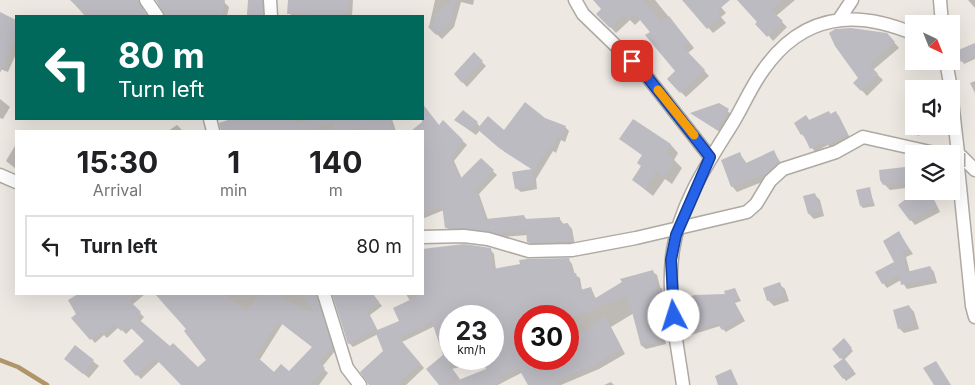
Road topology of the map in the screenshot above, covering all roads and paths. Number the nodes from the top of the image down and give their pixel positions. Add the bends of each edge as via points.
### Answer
1 (146, 0) edge
2 (270, 0) edge
3 (575, 0) edge
4 (852, 0) edge
5 (940, 0) edge
6 (156, 15) edge
7 (271, 15) edge
8 (941, 15) edge
9 (840, 18) junction
10 (905, 31) edge
11 (905, 146) edge
12 (960, 155) edge
13 (710, 157) junction
14 (975, 170) edge
15 (0, 175) edge
16 (15, 182) edge
17 (960, 187) edge
18 (677, 228) junction
19 (424, 237) edge
20 (324, 295) edge
21 (975, 317) edge
22 (360, 385) edge
23 (683, 385) edge

1 - 6 street
2 - 7 street
3 - 13 street via 584,14 645,74
4 - 9 street
5 - 8 street
9 - 10 street via 872,21
9 - 13 street via 807,29 785,43 763,70
11 - 18 street via 863,137 836,152 783,169 747,212
12 - 14 street
13 - 18 street
15 - 16 street
17 - 21 street, bridge
18 - 19 street via 590,247 529,252 488,239
18 - 23 street via 671,260 672,298
20 - 22 street via 347,368

